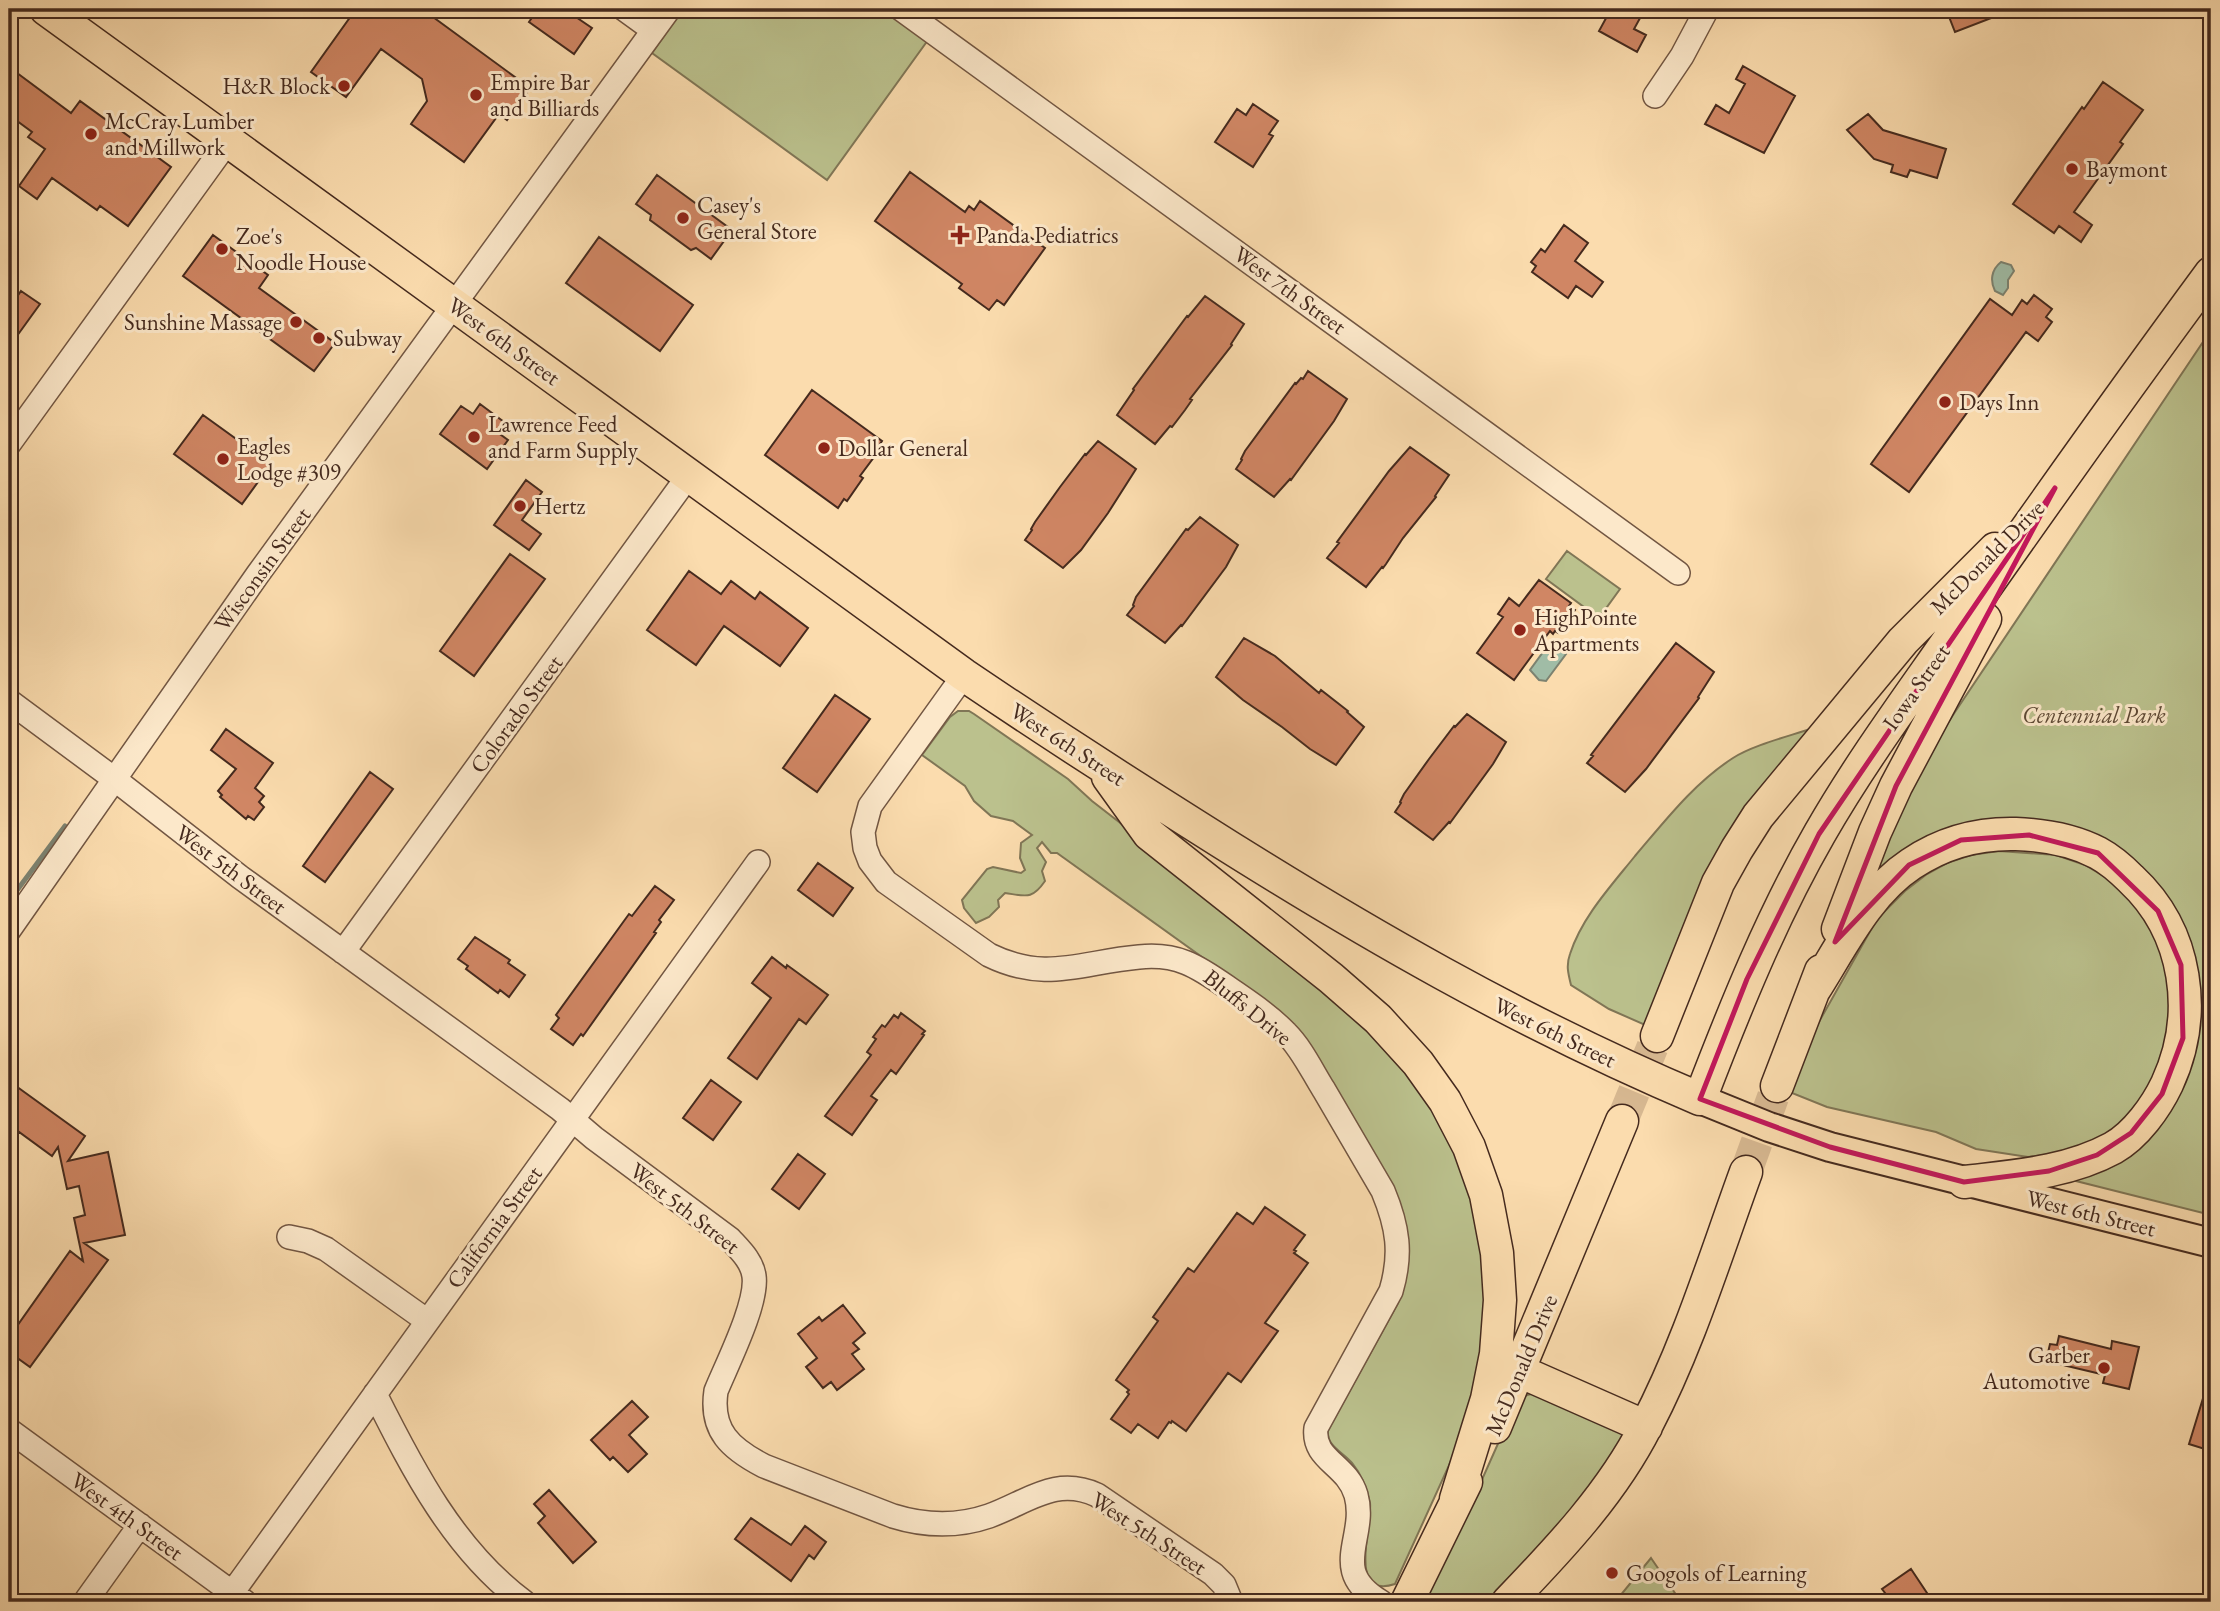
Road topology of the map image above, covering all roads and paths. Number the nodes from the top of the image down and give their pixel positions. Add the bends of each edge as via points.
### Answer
1 (46, 9) edge
2 (624, 9) edge
3 (668, 9) edge
4 (901, 9) edge
5 (1707, 9) edge
6 (653, 30) junction
7 (1655, 96) dead end
8 (228, 141) junction
9 (2211, 273) edge
10 (455, 305) junction
11 (9, 444) edge
12 (689, 475) junction
13 (2055, 488) junction
14 (1678, 573) dead end
15 (964, 675) junction
16 (9, 701) edge
17 (1099, 765) junction
18 (113, 778) junction
19 (758, 862) dead end
20 (9, 930) edge
21 (343, 953) junction
22 (1814, 989) junction
23 (1657, 1036) tunnel mouth
24 (1777, 1086) tunnel mouth
25 (1700, 1099) junction
26 (572, 1119) junction
27 (1622, 1121) tunnel mouth
28 (1746, 1172) tunnel mouth
29 (1964, 1182) junction
30 (289, 1237) dead end
31 (2211, 1243) edge
32 (426, 1320) junction
33 (1519, 1371) junction
34 (375, 1394) junction
35 (1646, 1427) junction
36 (9, 1430) edge
37 (1457, 1499) junction
38 (140, 1525) junction
39 (238, 1598) edge
40 (85, 1602) edge
41 (524, 1602) edge
42 (1231, 1602) edge
43 (1381, 1602) edge
44 (1407, 1602) edge
45 (1508, 1602) edge

1 - 8 highway, West 6th Street
2 - 6 street
3 - 6 street, Wisconsin Street
4 - 14 street, West 7th Street
5 - 7 street
6 - 10 street, Wisconsin Street
8 - 10 highway, West 6th Street
8 - 11 street
9 - 13 highway, Iowa Street
10 - 12 highway, West 6th Street
10 - 18 street, Wisconsin Street
12 - 15 highway, West 6th Street
12 - 21 street, Colorado Street
13 - 22 highway, McDonald Drive via 1896,786
13 - 23 highway, McDonald Drive via 1903,640 1758,816 1718,883
13 - 25 highway, Iowa Street via 1873,748 1819,834 1746,979
15 - 17 highway, West 6th Street
15 - 43 street, Bluffs Drive via 870,806 863,832 877,872 1004,962 1048,971 1158,955 1194,965 1268,1017 1296,1045 1383,1192 1397,1236 1391,1291 1316,1428 1314,1441 1352,1484 1359,1512 1352,1564 1363,1589
16 - 18 street, West 5th Street
17 - 25 highway, West 6th Street via 1422,963 1593,1052
17 - 37 highway via 1149,834 1378,1019 1438,1091 1469,1147 1486,1195 1500,1300 1488,1398
18 - 20 street, Wisconsin Street
18 - 21 street, West 5th Street
19 - 26 street, California Street
21 - 26 street, West 5th Street
22 - 24 highway, McDonald Drive
22 - 29 highway via 1886,885 1909,865 1961,840 1993,833 2079,845 2116,864 2158,911 2181,965 2186,1014 2175,1067 2145,1118 2116,1146 2097,1155 2049,1171
25 - 29 main road, West 6th Street via 1830,1147
26 - 32 street, California Street
26 - 42 street, West 5th Street via 730,1239 749,1262 754,1276 752,1301 715,1401 720,1430 745,1457 893,1516 933,1525 989,1516 1064,1487 1085,1490 1213,1574
27 - 33 highway, McDonald Drive
28 - 35 highway via 1680,1350
29 - 31 main road, West 6th Street
30 - 32 street via 326,1249
32 - 34 street, California Street
33 - 35 highway
33 - 37 highway, McDonald Drive via 1490,1439
34 - 39 street, California Street
34 - 41 street via 437,1507 486,1569
35 - 45 highway via 1579,1524
36 - 38 street, West 4th Street
37 - 44 highway, McDonald Drive
38 - 39 street, West 4th Street
38 - 40 street

